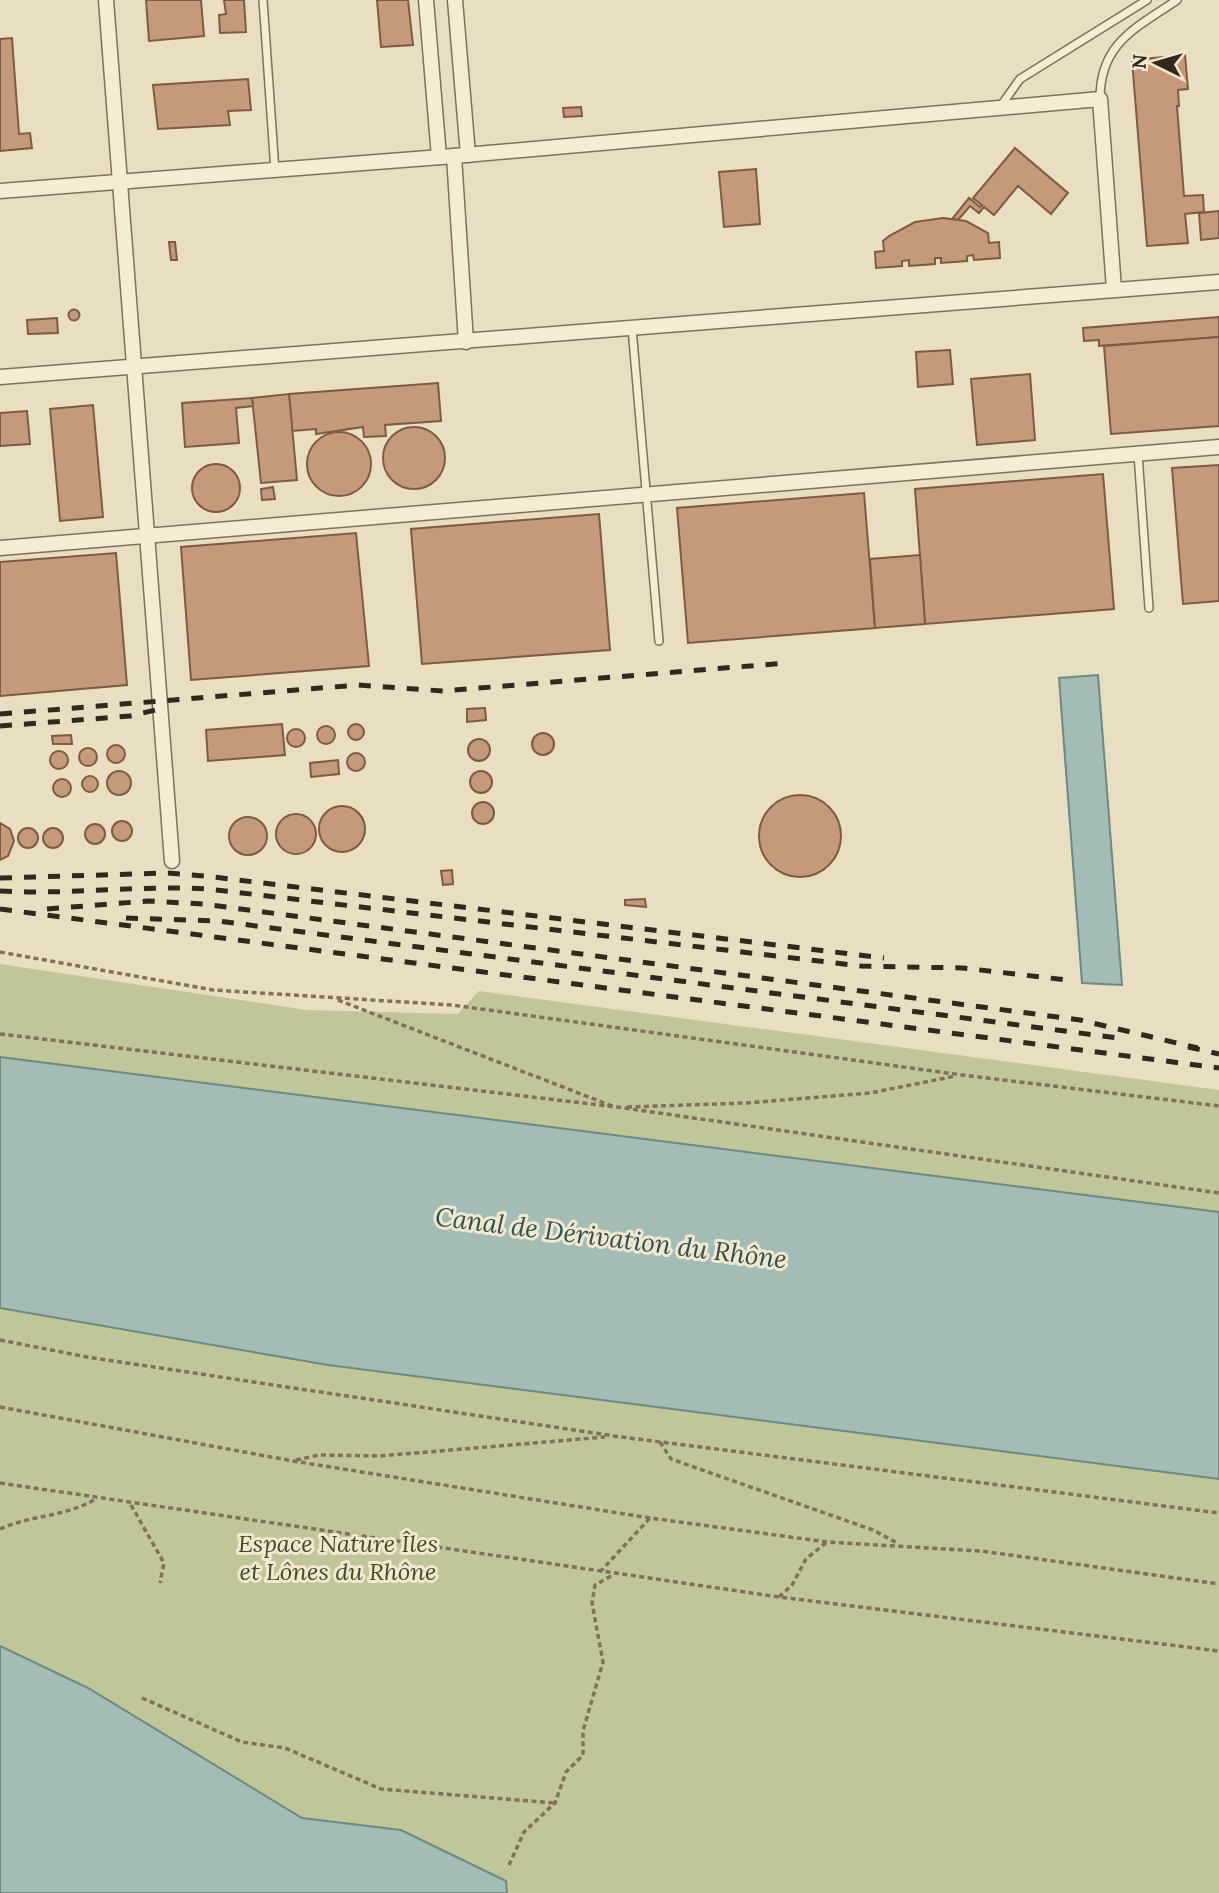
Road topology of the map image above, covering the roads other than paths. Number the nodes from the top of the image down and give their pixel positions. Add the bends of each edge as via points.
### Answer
1 (106, 0) edge
2 (263, 0) edge
3 (426, 0) edge
4 (455, 0) edge
5 (1147, 0) edge
6 (1177, 0) edge
7 (1100, 99) junction
8 (999, 108) junction
9 (461, 156) junction
10 (439, 158) junction
11 (275, 171) junction
12 (119, 184) junction
13 (0, 191) edge
14 (1219, 282) edge
15 (1114, 289) junction
16 (632, 328) junction
17 (466, 342) junction
18 (133, 365) junction
19 (0, 377) edge
20 (1219, 447) edge
21 (1138, 453) junction
22 (647, 495) junction
23 (146, 537) junction
24 (0, 548) edge
25 (1149, 608) dead end
26 (659, 641) dead end
27 (172, 861) dead end

1 - 12 street
2 - 11 lane
3 - 10 street
4 - 9 street
5 - 8 lane via 1020,79
6 - 7 lane via 1118,41 1100,75
7 - 8 street
7 - 15 street
8 - 9 street
9 - 10 street
9 - 17 street
10 - 11 street
11 - 12 street
12 - 13 street
12 - 18 street
14 - 15 street
15 - 16 street
16 - 17 street
16 - 22 lane
17 - 18 street
18 - 19 street
18 - 23 street
20 - 21 street
21 - 22 street
21 - 25 lane
22 - 23 street
22 - 26 lane
23 - 24 street
23 - 27 street

